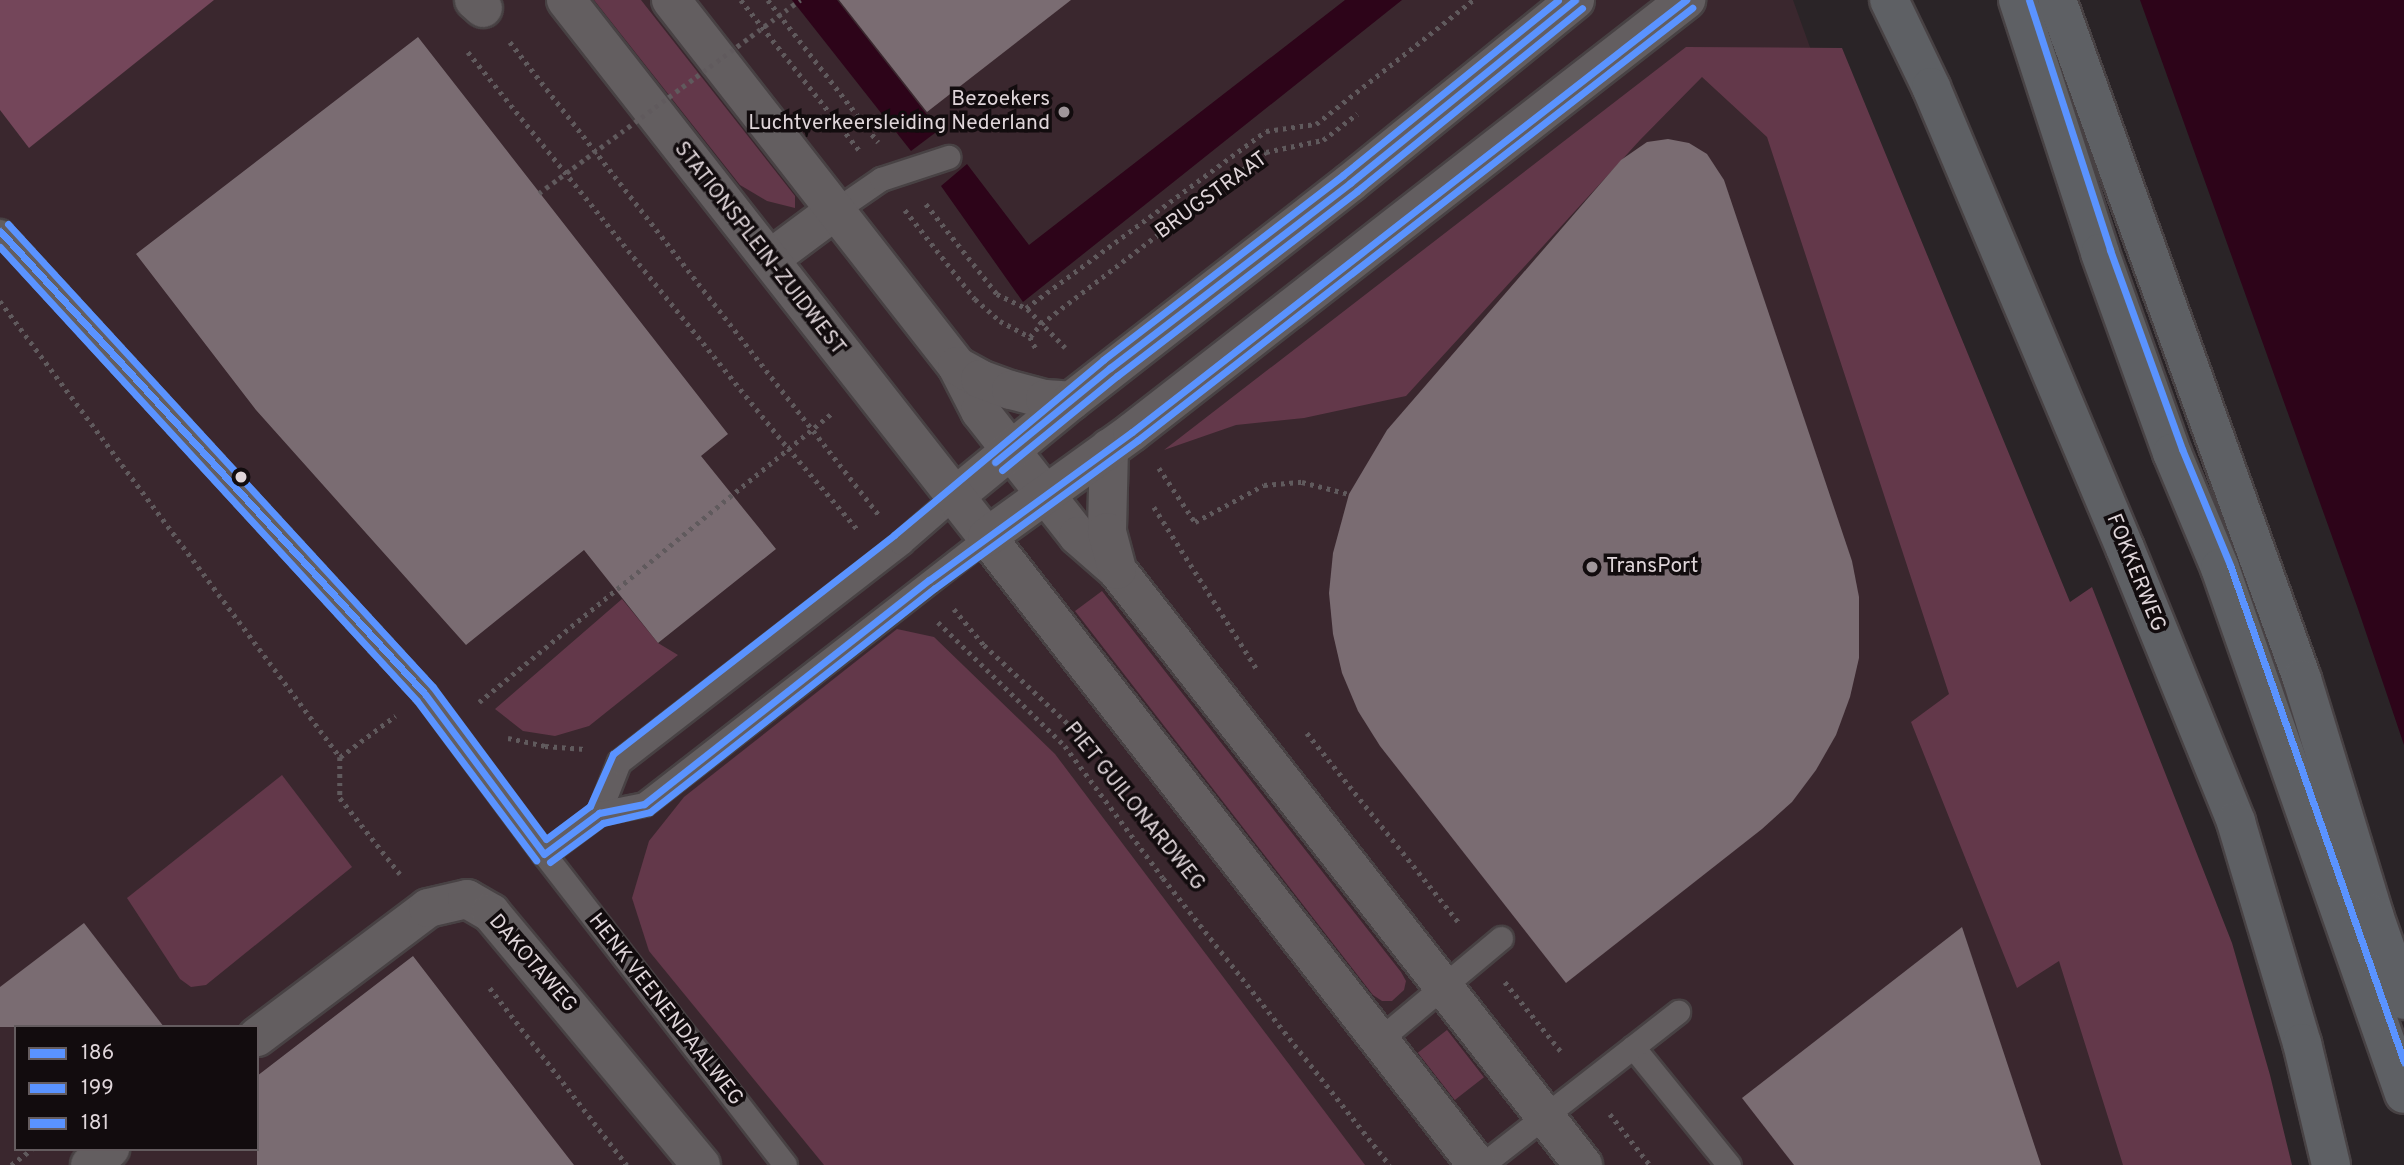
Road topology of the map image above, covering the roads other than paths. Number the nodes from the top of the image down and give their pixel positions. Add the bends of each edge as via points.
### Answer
1 (566, 0) edge
2 (671, 0) edge
3 (1575, 0) edge
4 (1686, 0) edge
5 (1889, 0) edge
6 (2018, 0) edge
7 (2057, 0) edge
8 (948, 157) dead end
9 (836, 210) junction
10 (0, 232) edge
11 (770, 259) junction
12 (957, 366) junction
13 (1071, 401) junction
14 (1109, 447) junction
15 (1010, 450) junction
16 (1047, 494) junction
17 (954, 497) junction
18 (987, 537) junction
19 (1117, 570) junction
20 (599, 813) junction
21 (544, 855) junction
22 (1501, 938) dead end
23 (1442, 985) junction
24 (2404, 1000) edge
25 (1678, 1012) dead end
26 (259, 1035) edge
27 (1379, 1040) junction
28 (1633, 1047) junction
29 (2404, 1094) edge
30 (1545, 1116) junction
31 (108, 1151) edge
32 (90, 1165) edge
33 (701, 1165) edge
34 (785, 1165) edge
35 (1479, 1165) edge
36 (1583, 1165) edge
37 (1729, 1165) edge
38 (2330, 1165) edge

1 - 11 street, STATIONSPLEIN-ZUIDWEST
2 - 9 street
3 - 13 street
4 - 14 street
5 - 38 main road, FOKKERWEG via 1931,87 2236,822 2302,1043
6 - 29 main road via 2100,253 2172,453 2221,568
7 - 24 main road via 2302,679
8 - 9 lane via 881,179
9 - 11 street
9 - 12 street
10 - 21 lane, HENK VEENENDAALWEG via 425,694
11 - 17 street, STATIONSPLEIN-ZUIDWEST
12 - 13 street via 1011,390
12 - 15 street via 981,411
13 - 15 street
14 - 16 street
14 - 19 street via 1107,532
15 - 16 street
15 - 17 street
16 - 18 street
16 - 19 street via 1077,536
17 - 18 street, STATIONSPLEIN-ZUIDWEST
17 - 20 lane via 619,762
18 - 20 lane via 644,804
18 - 27 street
19 - 23 street
20 - 21 lane
21 - 34 lane, HENK VEENENDAALWEG
22 - 23 lane
23 - 27 lane
23 - 30 street
25 - 28 lane
26 - 33 street, DAKOTAWEG via 428,908 467,899 491,913
27 - 35 street
28 - 30 lane
28 - 37 lane
30 - 35 lane
30 - 36 street
31 - 32 street

